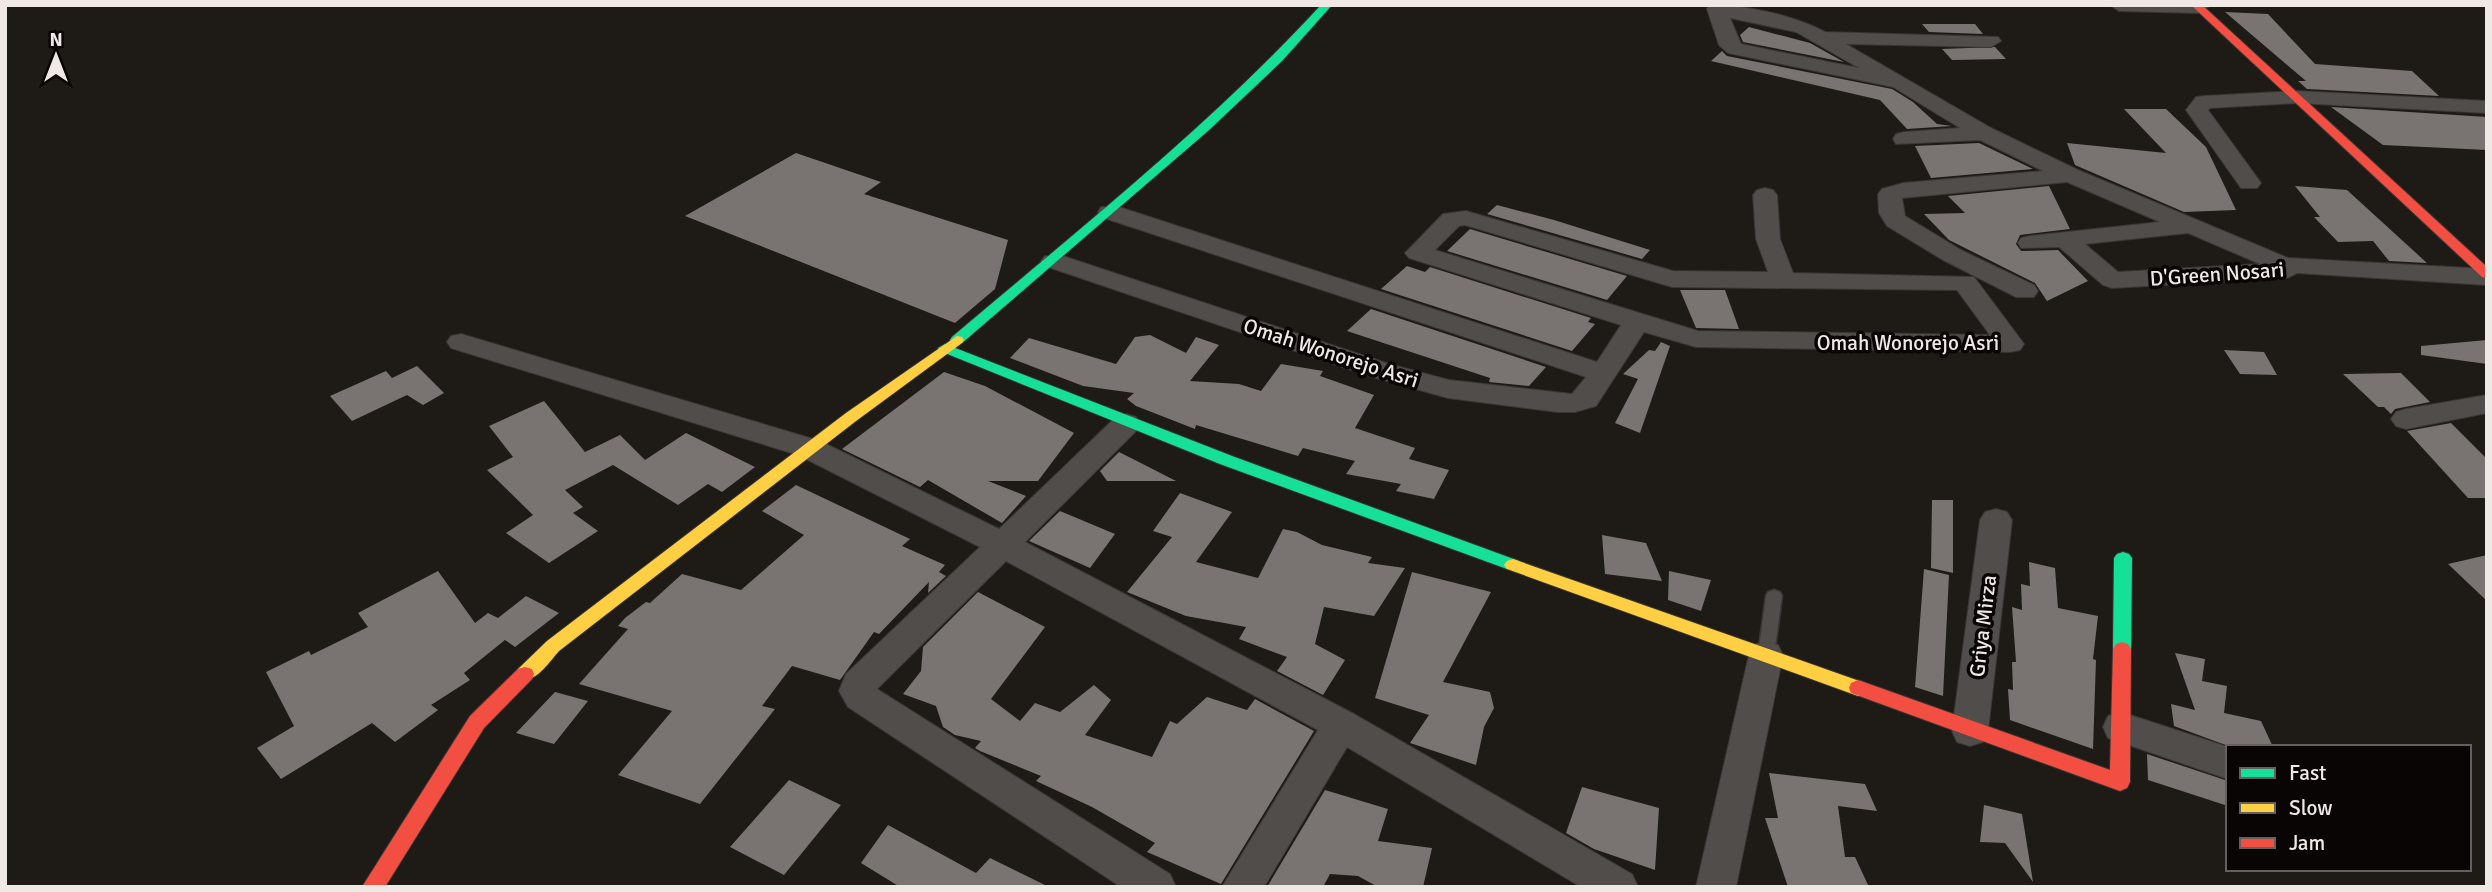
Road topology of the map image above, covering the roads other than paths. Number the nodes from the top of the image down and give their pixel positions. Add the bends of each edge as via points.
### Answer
1 (1327, 5) edge
2 (2119, 5) edge
3 (2197, 6) edge
4 (1823, 38) junction
5 (1991, 41) dead end
6 (1900, 82) junction
7 (2297, 97) junction
8 (2487, 107) edge
9 (1983, 133) junction
10 (1904, 139) dead end
11 (2070, 174) junction
12 (2249, 183) dead end
13 (1765, 195) dead end
14 (1110, 212) junction
15 (2192, 226) junction
16 (2064, 239) junction
17 (2030, 243) dead end
18 (1054, 261) junction
19 (2305, 269) junction
20 (1648, 272) junction
21 (2487, 276) edge
22 (1784, 282) junction
23 (2025, 291) dead end
24 (1628, 318) junction
25 (461, 342) dead end
26 (945, 348) junction
27 (1603, 373) junction
28 (2487, 404) edge
29 (2406, 419) dead end
30 (1126, 424) junction
31 (809, 448) junction
32 (1996, 520) dead end
33 (1000, 543) junction
34 (2123, 558) dead end
35 (1774, 596) dead end
36 (1766, 655) junction
37 (1340, 725) junction
38 (2121, 727) junction
39 (1970, 731) junction
40 (2226, 761) edge
41 (373, 887) edge
42 (1156, 887) edge
43 (1242, 887) edge
44 (1618, 887) edge
45 (1716, 887) edge

1 - 14 street via 1250,85
2 - 3 street
3 - 7 street
4 - 5 street, D'Green Nosari
4 - 6 street, D'Green Nosari
4 - 6 street, D'Green Nosari via 1802,28 1717,9 1735,49
6 - 9 street, D'Green Nosari
7 - 8 street
7 - 12 street via 2199,104 2200,114
7 - 21 street
9 - 10 street, D'Green Nosari
9 - 11 street, D'Green Nosari
11 - 15 street, D'Green Nosari
11 - 23 street, D'Green Nosari via 1890,194 1896,221
13 - 22 street via 1768,239
14 - 18 street
14 - 27 street
15 - 16 street, D'Green Nosari
15 - 19 street, D'Green Nosari via 2275,262
16 - 17 street, D'Green Nosari
16 - 19 street, D'Green Nosari via 2112,280
18 - 26 street
18 - 27 street, Omah Wonorejo Asri via 1448,389 1575,403 1586,399
19 - 21 street
20 - 22 street, Omah Wonorejo Asri via 1692,280
20 - 24 street, Omah Wonorejo Asri
20 - 24 street, Omah Wonorejo Asri via 1466,218 1452,219 1418,253
22 - 24 street, Omah Wonorejo Asri via 1965,282 2010,344 1696,340
24 - 27 street, Omah Wonorejo Asri
25 - 31 street
26 - 30 street
26 - 31 street
28 - 29 street
30 - 33 street
30 - 36 street
31 - 33 street
31 - 41 street via 553,646 477,722
32 - 39 street, Griya Mirza
33 - 37 street
33 - 42 street via 857,691
34 - 38 street
35 - 36 lane
36 - 39 street
36 - 45 street
37 - 43 street
37 - 44 street
38 - 39 street via 2120,782
38 - 40 street

